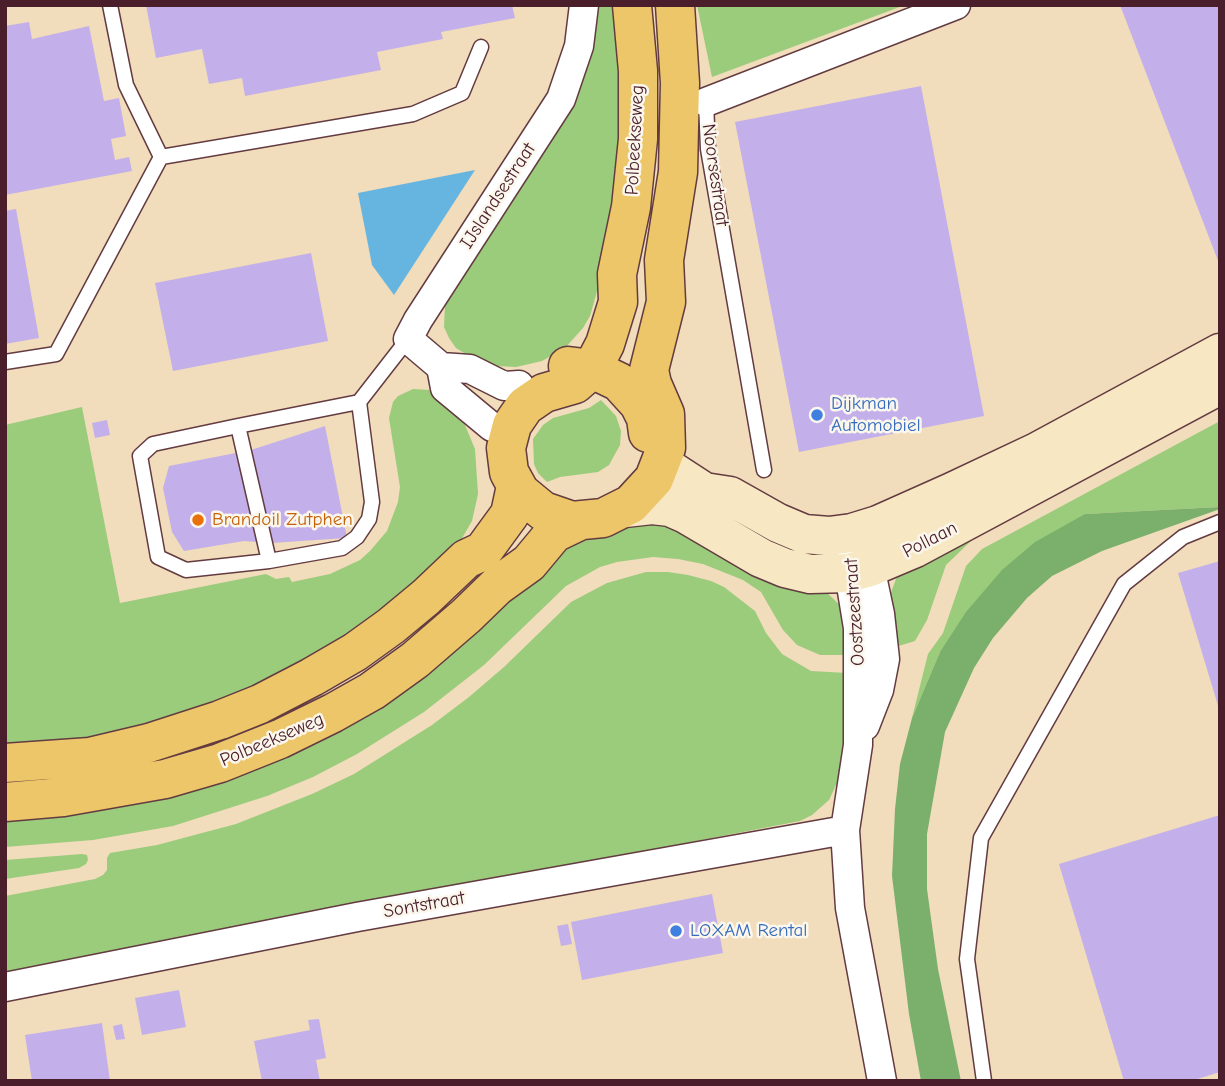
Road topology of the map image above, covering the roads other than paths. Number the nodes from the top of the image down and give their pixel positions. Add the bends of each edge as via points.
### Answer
1 (110, 5) edge
2 (584, 5) edge
3 (632, 5) edge
4 (675, 5) edge
5 (956, 5) edge
6 (481, 47) dead end
7 (706, 102) joint
8 (161, 157) junction
9 (408, 339) junction
10 (1220, 353) edge
11 (5, 362) edge
12 (441, 367) junction
13 (578, 368) junction
14 (1220, 384) edge
15 (519, 385) junction
16 (645, 394) junction
17 (359, 402) junction
18 (239, 426) junction
19 (499, 438) junction
20 (658, 445) junction
21 (764, 470) dead end
22 (503, 485) junction
23 (625, 509) junction
24 (564, 518) junction
25 (1220, 522) edge
26 (852, 533) junction
27 (269, 561) junction
28 (859, 570) junction
29 (5, 763) edge
30 (5, 803) edge
31 (845, 830) junction
32 (5, 987) edge
33 (882, 1081) edge
34 (985, 1081) edge

1 - 8 lane via 126,85
2 - 9 street, IJslandsestraat via 579,46 561,99
3 - 13 main road, Polbeekseweg via 638,139 631,207 617,274
4 - 16 main road via 680,142 674,201 664,260 630,359 629,374
5 - 7 street, Noorsestraat
6 - 8 lane via 462,93 413,114
7 - 21 lane, Noorsestraat via 708,149
8 - 11 lane via 56,354
9 - 12 street
9 - 17 lane
10 - 26 street, Pollaan via 1025,458
12 - 15 street via 470,369 504,386
12 - 19 street via 445,388
13 - 15 main road via 540,372
13 - 16 main road
13 - 19 main road via 575,384 544,393 525,406
14 - 28 street, Pollaan via 915,548
15 - 19 main road via 502,404
16 - 20 main road via 646,418
17 - 18 lane
17 - 27 lane via 372,502 369,519 342,548
18 - 27 lane
18 - 27 lane via 153,444 140,456 159,557 186,570
19 - 22 main road, Polbeekseweg via 487,456
20 - 23 main road via 644,492
20 - 24 main road via 619,489 567,505
20 - 26 street, Pollaan via 704,492 730,496 804,534
22 - 24 main road
22 - 29 main road, Polbeekseweg via 513,508 483,551 466,559 355,652 260,704 149,743 90,757
23 - 24 main road via 603,518
23 - 28 street, Pollaan via 670,507 785,568 810,574
24 - 30 main road, Polbeekseweg via 529,563 415,660 333,713 220,763 164,779
25 - 34 lane via 1183,537 1124,584 981,838 967,959
26 - 28 street, Oostzeestraat
28 - 31 street, Oostzeestraat via 858,745
31 - 32 street, Sontstraat via 357,917
31 - 33 street, Oostzeestraat via 850,908

